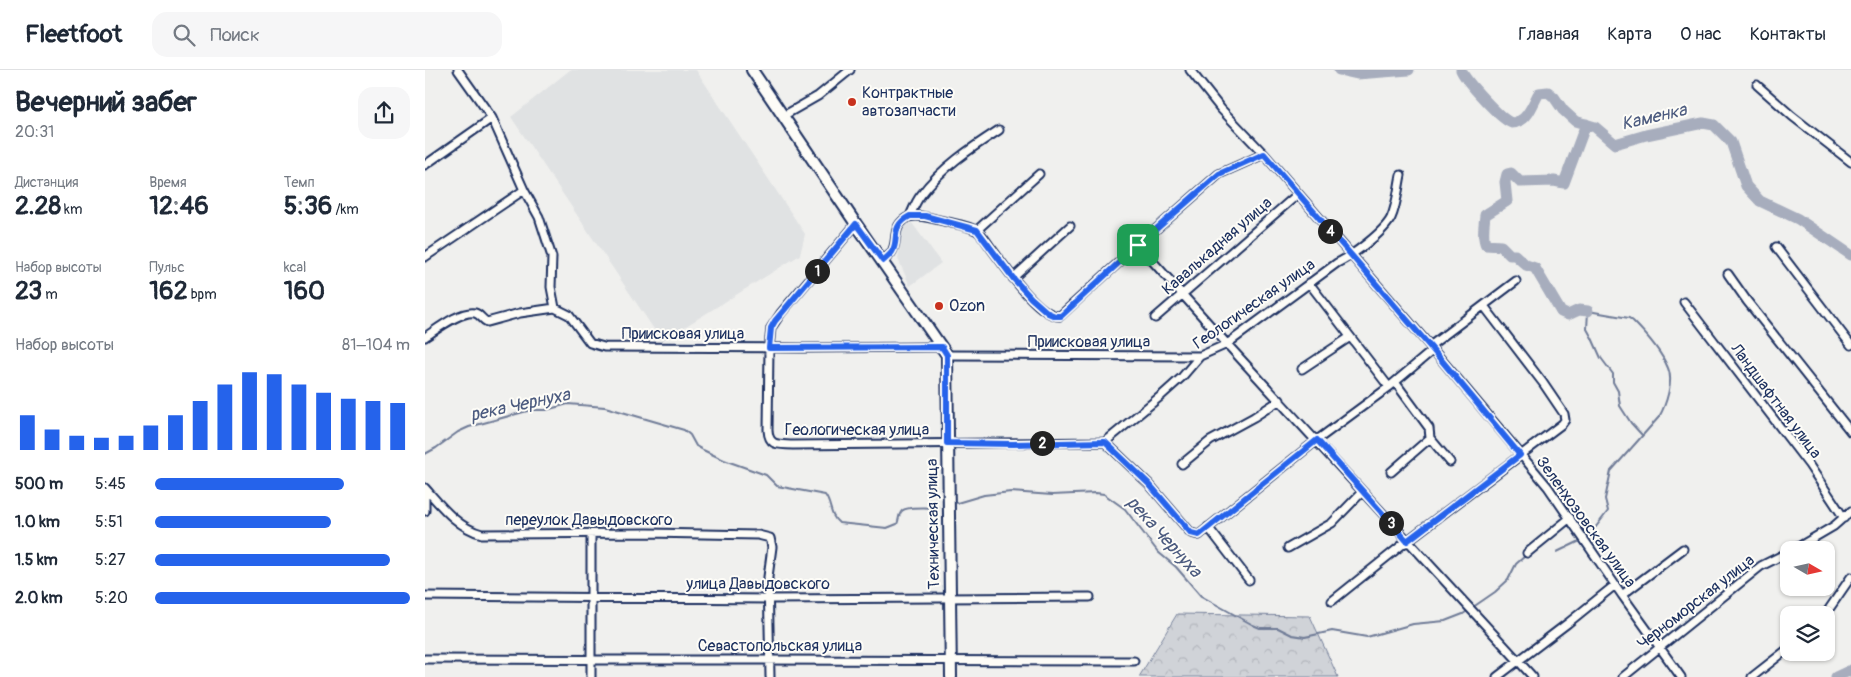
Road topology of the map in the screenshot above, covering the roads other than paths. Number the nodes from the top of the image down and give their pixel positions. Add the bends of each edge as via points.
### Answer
1 (458, 70) edge
2 (752, 70) edge
3 (850, 70) edge
4 (1190, 70) edge
5 (1757, 85) dead end
6 (783, 116) junction
7 (492, 118) junction
8 (999, 130) dead end
9 (1264, 154) junction
10 (1851, 162) edge
11 (425, 165) edge
12 (1039, 174) dead end
13 (1401, 175) dead end
14 (524, 190) junction
15 (1298, 194) junction
16 (910, 216) junction
17 (856, 224) junction
18 (1070, 226) dead end
19 (977, 230) junction
20 (1138, 245) junction
21 (1775, 247) dead end
22 (1351, 256) junction
23 (425, 257) edge
24 (883, 261) junction
25 (1728, 274) dead end
26 (1013, 278) junction
27 (1516, 281) dead end
28 (1309, 283) junction
29 (1182, 294) junction
30 (1684, 302) dead end
31 (1484, 306) junction
32 (555, 308) junction
33 (1155, 318) dead end
34 (425, 337) edge
35 (1350, 337) junction
36 (1227, 344) junction
37 (1851, 345) edge
38 (769, 348) junction
39 (1431, 348) junction
40 (945, 351) junction
41 (1200, 356) junction
42 (1303, 369) dead end
43 (1395, 382) junction
44 (1389, 387) junction
45 (1280, 400) junction
46 (1851, 432) edge
47 (1430, 438) junction
48 (1317, 440) junction
49 (1105, 442) junction
50 (947, 443) junction
51 (1520, 455) junction
52 (1450, 462) dead end
53 (1183, 464) dead end
54 (1391, 472) dead end
55 (425, 488) edge
56 (1362, 492) junction
57 (425, 495) edge
58 (425, 511) edge
59 (1851, 512) edge
60 (1570, 518) junction
61 (1844, 518) junction
62 (1208, 527) junction
63 (591, 534) junction
64 (1407, 541) junction
65 (1808, 541) edge
66 (1288, 548) dead end
67 (1683, 549) dead end
68 (1527, 553) dead end
69 (1780, 556) edge
70 (1851, 577) edge
71 (1249, 580) dead end
72 (1615, 585) junction
73 (1622, 595) junction
74 (425, 596) edge
75 (1090, 596) dead end
76 (590, 597) junction
77 (949, 597) junction
78 (770, 599) junction
79 (1332, 601) dead end
80 (1831, 606) edge
81 (1659, 648) junction
82 (1780, 655) edge
83 (425, 659) edge
84 (951, 659) junction
85 (590, 660) junction
86 (770, 660) junction
87 (1134, 660) dead end
88 (1518, 661) junction
89 (591, 677) edge
90 (770, 677) edge
91 (951, 677) edge
92 (1497, 677) edge
93 (1533, 677) edge
94 (1623, 677) edge
95 (1681, 677) edge
96 (1752, 677) edge

1 - 7 street
2 - 6 street
3 - 6 street via 818,96
4 - 9 street, Зеленхозовская улица via 1221,109
5 - 10 street
6 - 17 street
7 - 11 street
7 - 14 street
8 - 16 street via 966,152 933,182
9 - 15 street, Зеленхозовская улица
9 - 20 street via 1219,174
12 - 19 street
13 - 22 street, Геологическая улица via 1387,224
14 - 23 street
14 - 32 street via 539,217 552,257 551,287
15 - 22 street, Зеленхозовская улица
15 - 29 street, Кавалькадная улица
16 - 19 street via 925,216
16 - 24 street via 899,225 892,252
17 - 24 street
17 - 38 street via 775,321
18 - 26 street
19 - 26 street
20 - 26 street via 1061,316 1048,313
20 - 29 street
21 - 37 street
22 - 28 street, Геологическая улица
22 - 39 street, Зеленхозовская улица
24 - 40 street
25 - 46 street
27 - 31 street
28 - 35 street
28 - 36 street, Геологическая улица
29 - 33 street, Кавалькадная улица
29 - 36 street
30 - 61 street, Ландшафтная улица via 1809,466
31 - 39 street
31 - 51 street via 1564,414 1562,424
32 - 34 street via 487,322 473,313 452,320
32 - 38 street, Приисковая улица via 569,315 590,343 604,348
35 - 42 street
35 - 44 street
36 - 41 street, Геологическая улица
36 - 45 street
38 - 40 street, Приисковая улица
38 - 50 street, Геологическая улица via 768,437 771,442 793,445
39 - 43 street
39 - 51 street, Зеленхозовская улица
40 - 41 street, Приисковая улица
40 - 50 street, Техническая улица
41 - 49 street, Геологическая улица via 1182,377
43 - 44 street
43 - 47 street via 1429,428
44 - 48 street
45 - 48 street
45 - 53 street via 1254,418 1209,441
47 - 52 street
47 - 54 street
48 - 56 street
48 - 62 street
49 - 50 street, Геологическая улица
49 - 62 street via 1149,484 1191,533 1199,535
50 - 77 street, Техническая улица
51 - 60 street, Зеленхозовская улица
51 - 64 street
55 - 63 street, переулок Давыдовского via 463,527 472,532
56 - 64 street
56 - 66 street via 1332,523
57 - 58 street
59 - 61 street
60 - 68 street
60 - 72 street, Зеленхозовская улица
61 - 65 street
62 - 71 street
63 - 76 street
63 - 78 street, переулок Давыдовского via 758,535 770,538
64 - 79 street
64 - 88 street
67 - 73 street
69 - 81 street, Черноморская улица via 1761,566
70 - 80 street
72 - 73 street, Зеленхозовская улица
72 - 88 street
73 - 81 street, Зеленхозовская улица
74 - 76 street, улица Давыдовского
75 - 77 street, улица Давыдовского
76 - 78 street, улица Давыдовского
76 - 85 street
77 - 78 street, улица Давыдовского
77 - 84 street, Техническая улица
78 - 86 street
81 - 94 street, Черноморская улица
81 - 95 street, Зеленхозовская улица
82 - 96 street
83 - 85 street, Севастопольская улица
84 - 86 street, Севастопольская улица
84 - 87 street, Севастопольская улица
84 - 91 street, Техническая улица
85 - 86 street, Севастопольская улица
85 - 89 street
86 - 90 street
88 - 92 street
88 - 93 street

